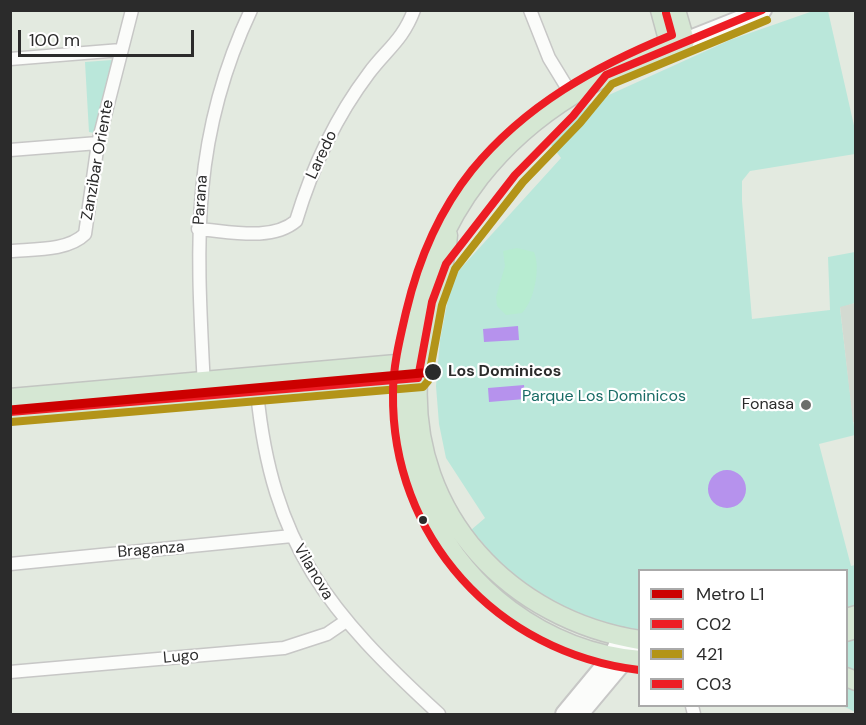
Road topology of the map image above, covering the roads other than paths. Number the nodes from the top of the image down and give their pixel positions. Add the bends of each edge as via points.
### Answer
1 (132, 10) edge
2 (251, 10) edge
3 (414, 10) edge
4 (530, 10) edge
5 (660, 10) edge
6 (676, 10) edge
7 (762, 10) edge
8 (677, 44) junction
9 (121, 50) junction
10 (10, 58) edge
11 (571, 94) junction
12 (98, 143) junction
13 (10, 150) edge
14 (198, 229) junction
15 (10, 251) edge
16 (412, 371) junction
17 (202, 388) junction
18 (257, 392) junction
19 (10, 398) edge
20 (10, 412) edge
21 (292, 536) junction
22 (10, 564) edge
23 (346, 621) junction
24 (632, 638) edge
25 (626, 659) edge
26 (10, 672) edge
27 (439, 714) edge
28 (564, 714) edge
29 (580, 714) edge

1 - 9 street, Zanzibar Oriente
2 - 14 street, Parana via 214,111 203,169
3 - 14 street, Laredo via 396,44 370,71 341,114 320,154 296,221 287,229 266,234
4 - 11 street via 549,58
5 - 8 main road
6 - 8 main road
7 - 8 street
8 - 11 main road
9 - 10 street
9 - 12 street, Zanzibar Oriente
11 - 16 main road via 526,129 460,205 448,230 446,264
12 - 13 street
12 - 15 street, Zanzibar Oriente via 85,234 66,245
14 - 17 street, Parana
16 - 17 main road
16 - 18 main road
16 - 24 main road via 430,470 446,507 473,548 501,577 541,607 577,624
16 - 25 main road via 405,430 415,475 431,515 460,561 491,594 526,621 572,644
17 - 18 main road
17 - 19 main road
17 - 20 main road
18 - 21 street, Vilanova via 268,464
21 - 22 street, Braganza
21 - 23 street, Vilanova via 316,580
23 - 26 street, Lugo via 327,634 284,648
23 - 27 street, Vilanova
24 - 25 street
25 - 28 street
25 - 29 street

